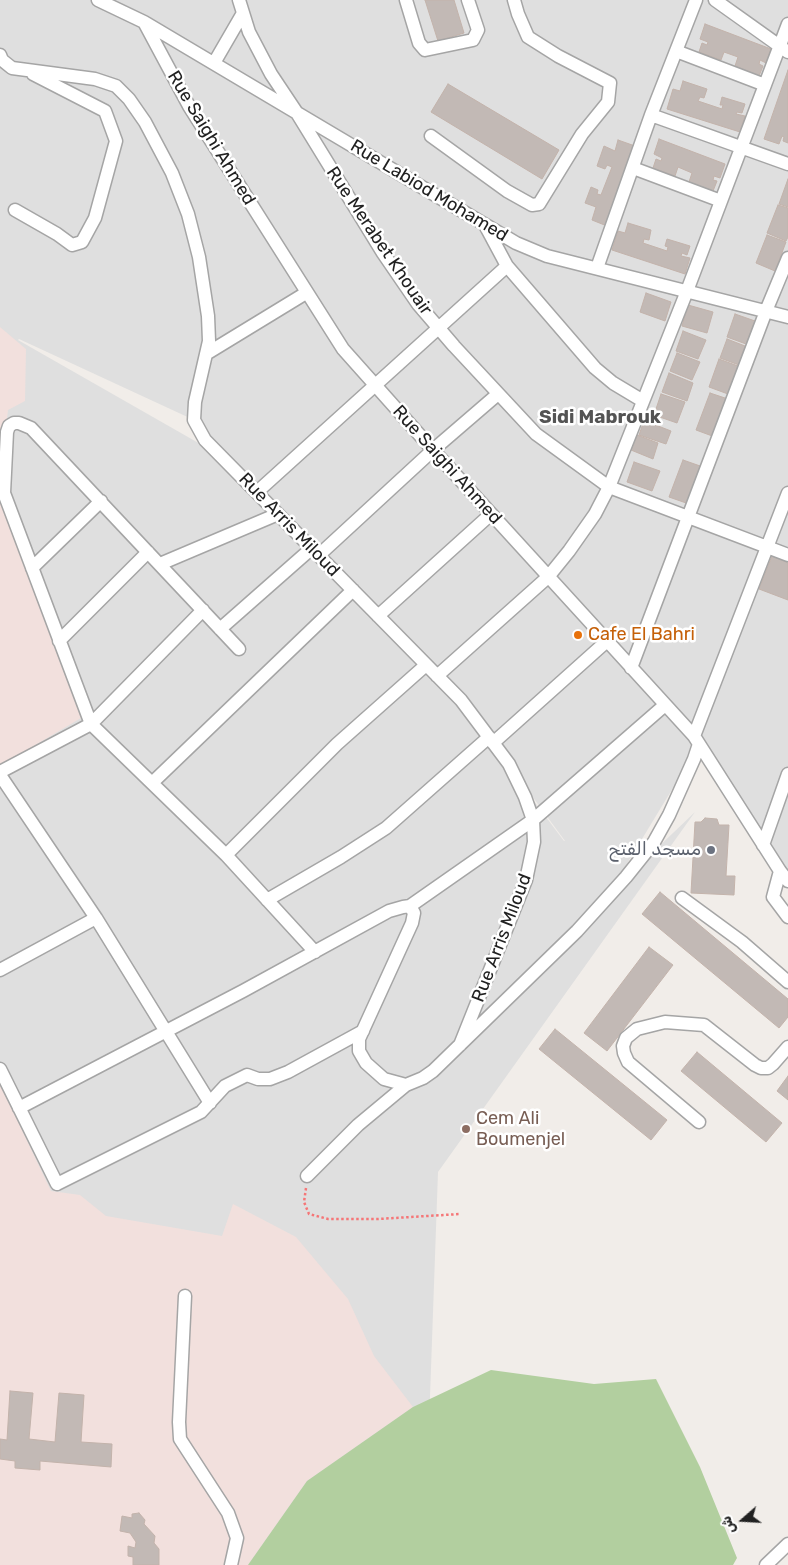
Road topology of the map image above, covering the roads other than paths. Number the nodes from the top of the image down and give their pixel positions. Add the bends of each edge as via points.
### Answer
1 (98, 0) edge
2 (239, 0) edge
3 (406, 0) edge
4 (468, 0) edge
5 (514, 0) edge
6 (696, 0) edge
7 (715, 0) edge
8 (243, 14) junction
9 (144, 22) junction
10 (788, 24) edge
11 (784, 49) edge
12 (676, 51) junction
13 (0, 55) edge
14 (214, 63) junction
15 (27, 71) junction
16 (765, 85) junction
17 (297, 113) junction
18 (651, 115) junction
19 (431, 136) dead end
20 (742, 147) junction
21 (788, 164) edge
22 (633, 168) junction
23 (721, 201) junction
24 (15, 210) dead end
25 (484, 224) junction
26 (788, 258) edge
27 (507, 266) junction
28 (597, 268) junction
29 (687, 291) junction
30 (306, 293) junction
31 (766, 311) junction
32 (788, 317) edge
33 (438, 327) junction
34 (206, 354) junction
35 (375, 385) junction
36 (498, 394) junction
37 (643, 401) junction
38 (433, 450) junction
39 (609, 487) junction
40 (257, 492) junction
41 (788, 493) edge
42 (101, 501) junction
43 (278, 514) junction
44 (491, 514) junction
45 (688, 516) junction
46 (767, 547) junction
47 (148, 552) junction
48 (315, 552) junction
49 (788, 555) edge
50 (160, 564) junction
51 (32, 568) junction
52 (548, 577) junction
53 (353, 590) junction
54 (203, 610) junction
55 (378, 616) junction
56 (220, 629) junction
57 (59, 640) junction
58 (607, 642) junction
59 (239, 649) dead end
60 (426, 665) junction
61 (631, 668) junction
62 (437, 676) junction
63 (665, 705) junction
64 (90, 724) junction
65 (491, 740) junction
66 (696, 740) junction
67 (0, 774) edge
68 (788, 774) edge
69 (152, 783) junction
70 (534, 820) junction
71 (763, 845) junction
72 (226, 855) junction
73 (784, 876) edge
74 (682, 898) dead end
75 (267, 900) junction
76 (410, 906) junction
77 (788, 917) edge
78 (96, 918) junction
79 (315, 952) junction
80 (0, 970) edge
81 (788, 982) edge
82 (166, 1031) junction
83 (363, 1031) junction
84 (460, 1045) junction
85 (788, 1047) edge
86 (0, 1069) edge
87 (406, 1085) junction
88 (210, 1103) junction
89 (19, 1108) junction
90 (699, 1122) dead end
91 (306, 1176) road end
92 (185, 1296) dead end
93 (788, 1544) edge
94 (231, 1565) edge
95 (766, 1565) edge

1 - 9 street, Rue Labiod Mohamed
2 - 8 street, Rue Merabet Khouair
3 - 4 street via 419,44 425,50 473,40 478,30
5 - 19 street via 528,37 610,83 608,102 582,134 539,204 532,205 507,191
6 - 12 street
7 - 11 street
8 - 14 street
8 - 17 street, Rue Merabet Khouair via 271,74
9 - 14 street, Rue Labiod Mohamed
9 - 30 street, Rue Saighi Ahmed via 189,106
10 - 11 street
11 - 16 street
12 - 16 street
12 - 18 street
13 - 15 street, Rue Arris Miloud via 12,68
14 - 17 street, Rue Labiod Mohamed
15 - 24 street via 104,111 116,141 95,218 82,242 72,245
15 - 34 street, Rue Arris Miloud via 80,76 116,86 130,99 145,122 172,173 188,214 199,257 208,316
16 - 20 street
17 - 25 street, Rue Labiod Mohamed
17 - 33 street, Rue Merabet Khouair via 383,253
18 - 20 street
18 - 22 street
20 - 21 street
20 - 23 street
22 - 23 street
22 - 28 street
23 - 29 street
25 - 27 street
25 - 28 street, Rue Labiod Mohamed via 547,256
26 - 31 street
27 - 33 street
27 - 37 street via 595,368 612,383
28 - 29 street, Rue Labiod Mohamed
29 - 31 street, Rue Labiod Mohamed
29 - 37 street
30 - 34 street
30 - 35 street, Rue Saighi Ahmed via 343,349
31 - 32 street, Rue Labiod Mohamed
31 - 45 street
33 - 35 street
33 - 36 street, Rue Merabet Khouair
34 - 40 street, Rue Arris Miloud via 194,420 205,440
35 - 38 street, Rue Saighi Ahmed
35 - 40 street
36 - 38 street
36 - 39 street, Rue Merabet Khouair via 536,434
37 - 39 street
38 - 44 street, Rue Saighi Ahmed
38 - 48 street
39 - 45 street, Rue Merabet Khouair
39 - 52 street via 569,551
40 - 43 street, Rue Arris Miloud
41 - 46 street
42 - 47 street
42 - 51 street
42 - 51 street via 31,428 20,423 10,426 4,493
43 - 48 street, Rue Arris Miloud
43 - 50 street
44 - 52 street, Rue Saighi Ahmed
44 - 55 street
45 - 46 street, Rue Merabet Khouair
45 - 61 street
46 - 49 street, Rue Merabet Khouair
46 - 66 street
47 - 50 street
47 - 57 street
48 - 53 street, Rue Arris Miloud
48 - 56 street
50 - 54 street
51 - 57 street
52 - 58 street, Rue Saighi Ahmed
52 - 62 street
53 - 55 street, Rue Arris Miloud
53 - 69 street
54 - 56 street
54 - 64 street
55 - 60 street, Rue Arris Miloud
56 - 59 street
57 - 64 street
58 - 61 street, Rue Saighi Ahmed
58 - 65 street
60 - 62 street, Rue Arris Miloud
60 - 72 street via 337,744
61 - 63 street, Rue Saighi Ahmed
62 - 65 street, Rue Arris Miloud via 461,700
63 - 66 street, Rue Saighi Ahmed
63 - 70 street
64 - 67 street
64 - 69 street
65 - 70 street, Rue Arris Miloud via 509,764
65 - 75 street via 386,828
66 - 71 street, Rue Saighi Ahmed
66 - 84 street via 694,759 654,842 577,930
67 - 78 street
68 - 71 street
69 - 72 street
70 - 76 street
70 - 84 street, Rue Arris Miloud via 534,842 526,880
71 - 73 street, Rue Saighi Ahmed
72 - 75 street
73 - 77 street via 774,898
74 - 81 street via 742,942
75 - 79 street
76 - 79 street via 389,911
76 - 83 street via 414,913 412,923
78 - 80 street
78 - 82 street
79 - 82 street
82 - 88 street
82 - 89 street
83 - 87 street via 359,1039 360,1051 366,1063 384,1079
83 - 88 street via 270,1079 247,1075 225,1086
84 - 87 street via 433,1072
85 - 90 street via 768,1068 761,1068 704,1025 665,1022 638,1029 626,1038 623,1046 628,1062
86 - 89 street
87 - 91 street via 358,1125
88 - 89 street via 201,1112 56,1184
92 - 94 street via 180,1439 228,1512 237,1538
93 - 95 street

